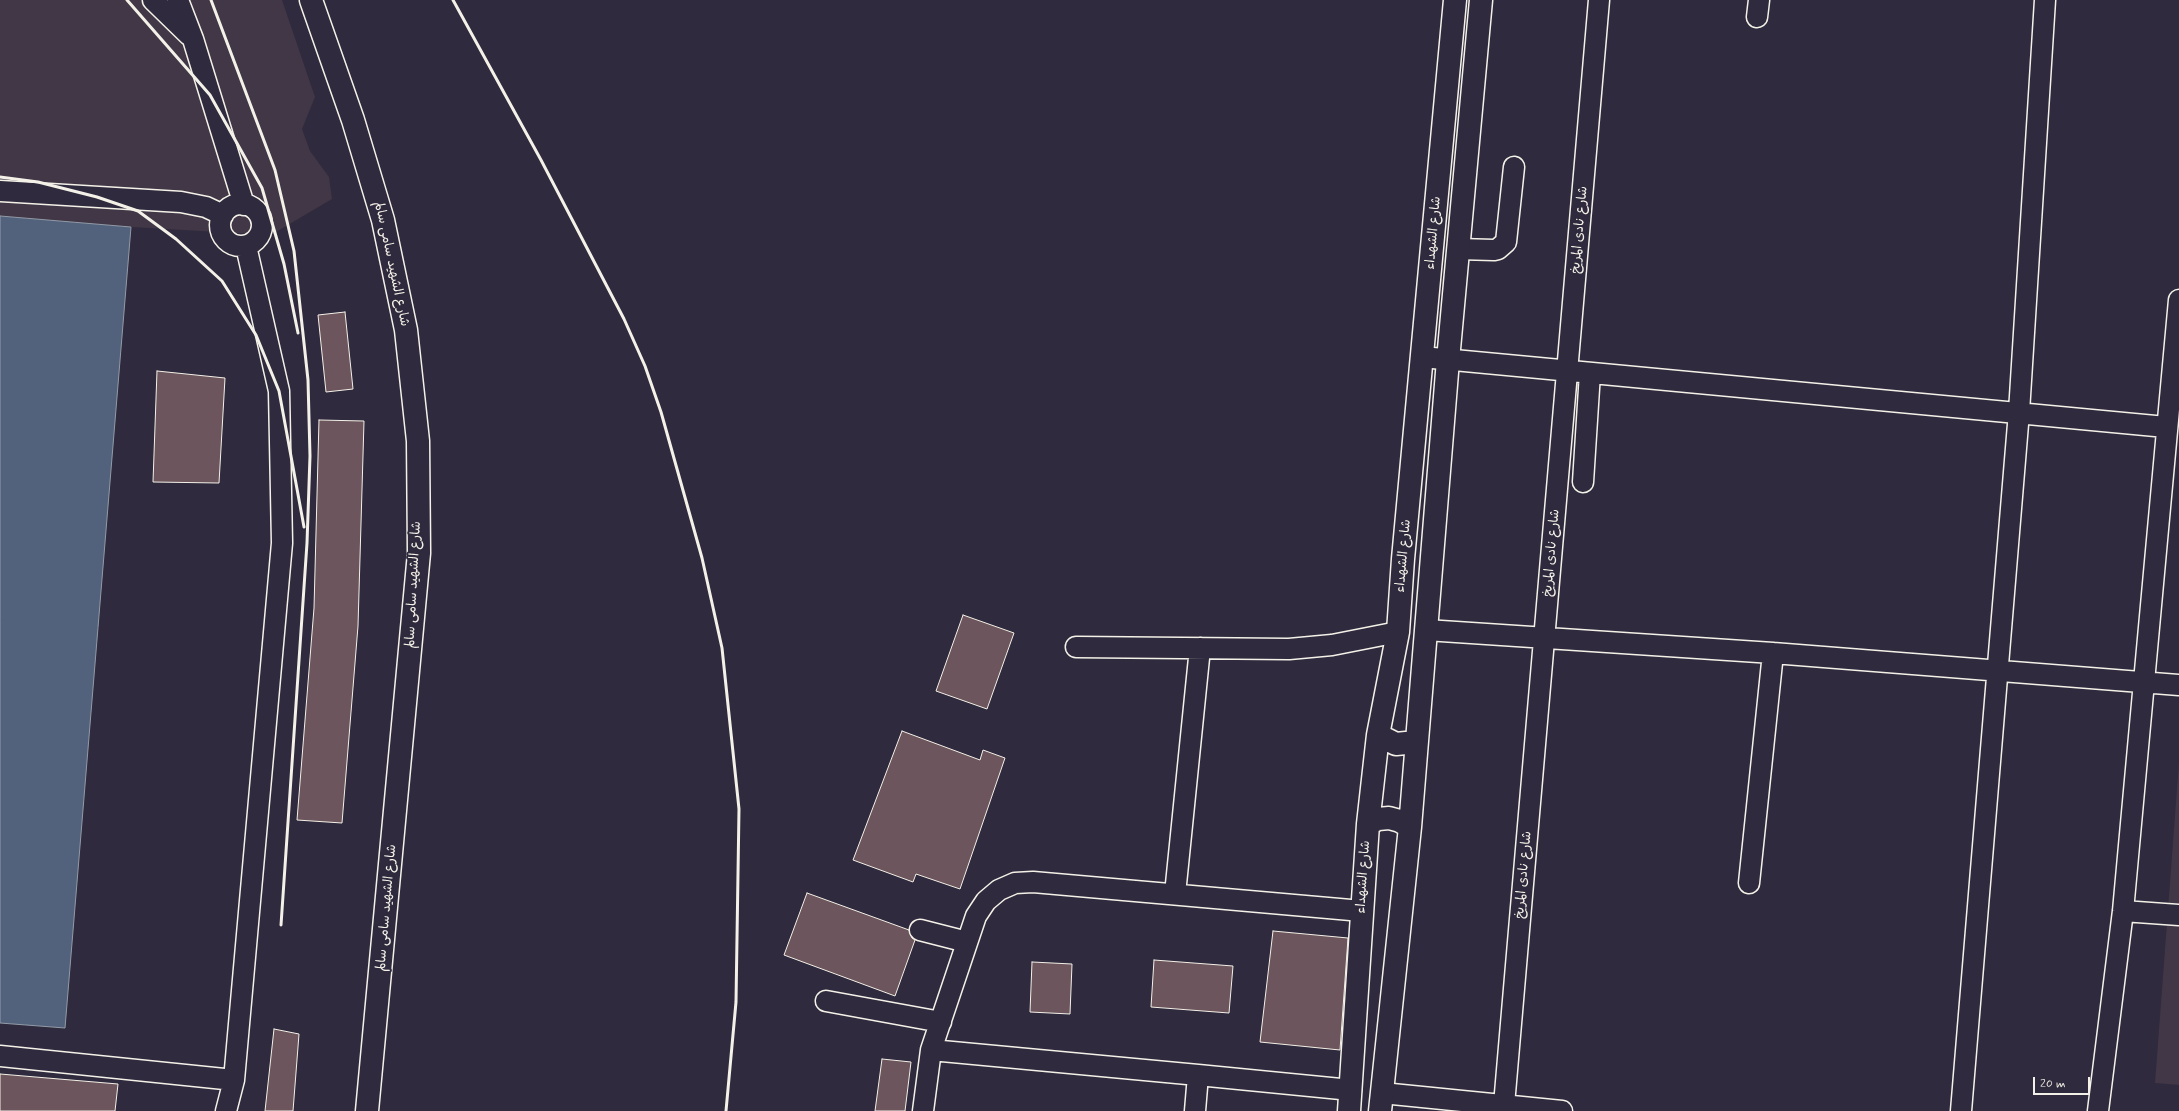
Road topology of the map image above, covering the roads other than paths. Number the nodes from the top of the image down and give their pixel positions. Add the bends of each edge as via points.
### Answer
1 (152, 0) edge
2 (178, 0) edge
3 (312, 0) edge
4 (1455, 0) edge
5 (1481, 0) edge
6 (1599, 0) edge
7 (2045, 0) edge
8 (193, 39) junction
9 (1514, 167) dead end
10 (0, 191) edge
11 (244, 205) junction
12 (223, 214) junction
13 (246, 246) junction
14 (1458, 249) junction
15 (2179, 300) edge
16 (1422, 357) junction
17 (1448, 360) junction
18 (1568, 370) junction
19 (1590, 372) junction
20 (2019, 412) junction
21 (2171, 422) edge
22 (2171, 462) edge
23 (1583, 482) dead end
24 (1426, 630) junction
25 (1398, 632) junction
26 (1544, 638) junction
27 (1076, 647) dead end
28 (1200, 648) junction
29 (1773, 653) junction
30 (1997, 671) junction
31 (2144, 682) junction
32 (2179, 686) edge
33 (1378, 735) junction
34 (1416, 742) junction
35 (1368, 824) junction
36 (1410, 827) junction
37 (1749, 882) dead end
38 (1175, 894) junction
39 (1362, 911) junction
40 (2123, 911) junction
41 (2179, 915) edge
42 (920, 930) dead end
43 (967, 942) junction
44 (826, 1001) dead end
45 (941, 1022) junction
46 (932, 1050) junction
47 (0, 1056) edge
48 (1198, 1075) junction
49 (234, 1080) junction
50 (1350, 1100) edge
51 (1381, 1102) edge
52 (1504, 1105) junction
53 (226, 1111) edge
54 (367, 1111) edge
55 (923, 1111) edge
56 (1195, 1111) edge
57 (1562, 1111) edge
58 (1961, 1111) edge
59 (2098, 1111) edge

1 - 8 street
2 - 8 street
3 - 54 main road, شارع الشهيد سامى سالم via 353,120 383,220 406,330 418,441 419,553
4 - 16 main road, شارع الشهداء
5 - 14 main road, شارع الشهداء
6 - 18 street, شارع نادى المريخ
7 - 20 street
8 - 11 street
9 - 14 street via 1506,242 1494,250
10 - 12 street via 181,202 206,207
11 - 12 street via 236,205
11 - 13 street via 258,213 261,220 259,236
12 - 13 street via 220,230 224,238 238,246
13 - 49 street via 279,391 282,542
14 - 17 main road, شارع الشهداء
15 - 21 street
16 - 17 street
16 - 25 main road, شارع الشهداء
17 - 18 street
17 - 24 main road, شارع الشهداء
18 - 19 street
18 - 26 street, شارع نادى المريخ
19 - 20 street
19 - 23 street
20 - 21 street
20 - 30 street
21 - 22 street
22 - 31 street
24 - 26 street
24 - 34 main road, شارع الشهداء
25 - 28 street via 1315,647
25 - 33 main road, شارع الشهداء
26 - 29 street
26 - 52 street, شارع نادى المريخ
27 - 28 street
28 - 38 street
29 - 30 street
29 - 37 street
30 - 31 street
30 - 58 street
31 - 32 street
31 - 40 street
33 - 34 main road via 1396,744
33 - 35 main road, شارع الشهداء
34 - 36 main road, شارع الشهداء
35 - 36 main road via 1378,819 1389,818
35 - 39 main road, شارع الشهداء
36 - 51 main road, شارع الشهداء
38 - 39 street
38 - 43 street via 1033,882 1015,883 999,890 986,901 976,916
39 - 50 main road, شارع الشهداء
40 - 41 street
40 - 59 street
42 - 43 street
43 - 45 street
44 - 45 street
45 - 46 street
46 - 48 street
46 - 55 street
47 - 49 street
48 - 50 street
48 - 56 street
49 - 53 street
51 - 52 street
52 - 57 street

